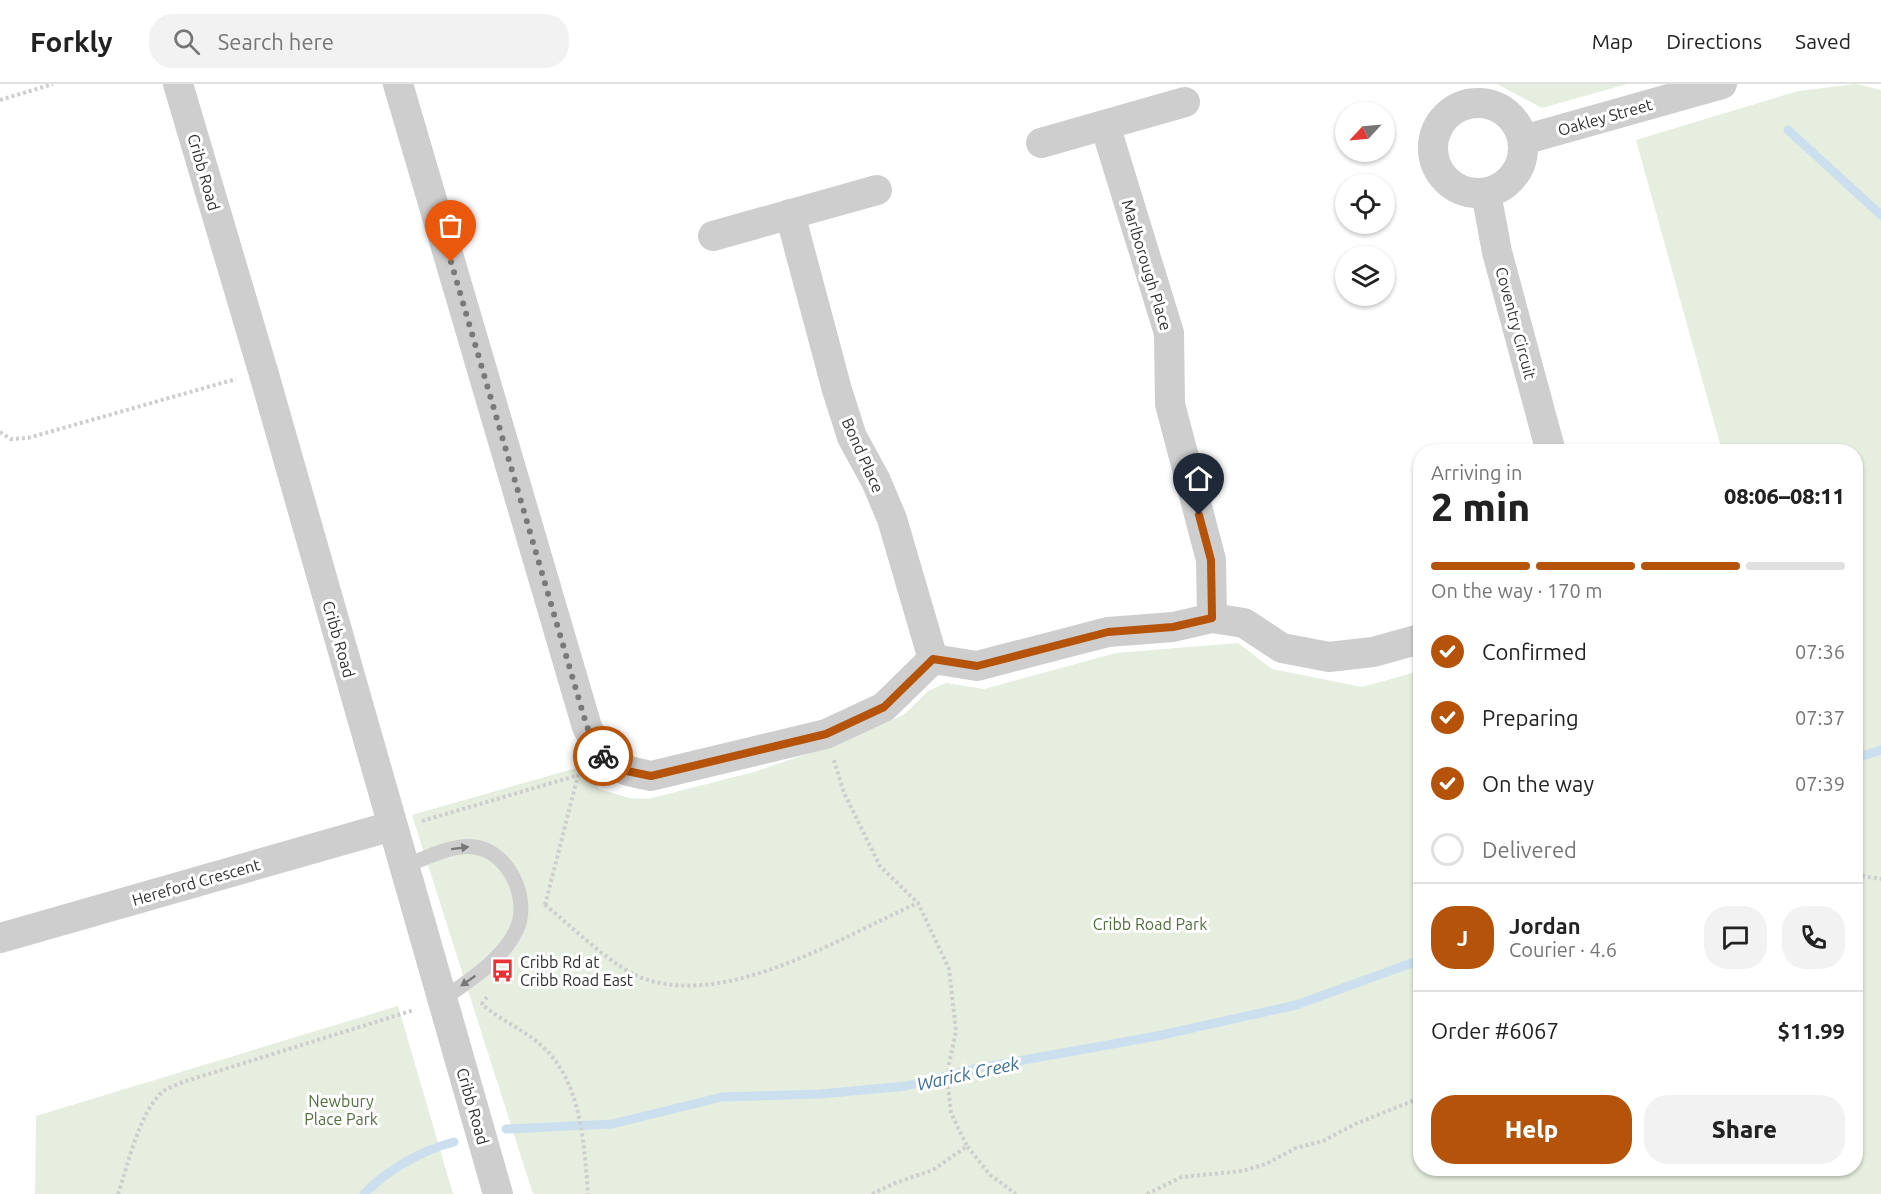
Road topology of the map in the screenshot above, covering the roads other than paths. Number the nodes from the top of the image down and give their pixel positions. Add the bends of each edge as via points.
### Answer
1 (178, 84) edge
2 (398, 84) edge
3 (1722, 84) edge
4 (1460, 94) edge
5 (1185, 102) dead end
6 (1104, 125) junction
7 (1523, 140) junction
8 (1041, 143) dead end
9 (877, 190) dead end
10 (1485, 193) junction
11 (790, 214) junction
12 (713, 236) dead end
13 (1549, 444) edge
14 (1212, 618) junction
15 (1413, 641) edge
16 (933, 659) junction
17 (392, 826) junction
18 (405, 866) junction
19 (0, 938) edge
20 (443, 999) junction
21 (497, 1188) edge

1 - 17 street, Cribb Road
2 - 16 street via 587,727 602,755 622,770 651,776 826,734 884,707
3 - 7 street, Oakley Street
4 - 7 street via 1502,108 1515,122
4 - 10 street via 1438,125 1432,142 1434,158 1441,174 1453,186
5 - 6 street
6 - 8 street
6 - 14 street, Marlborough Place via 1169,333 1170,404 1211,560
7 - 10 street via 1522,158 1515,174 1502,186
9 - 11 street
10 - 13 street, Coventry Circuit
11 - 12 street
11 - 16 street, Bond Place via 852,437 892,519
14 - 15 street via 1244,623 1282,648 1329,657 1373,652
14 - 16 street via 1173,627 1108,632 977,666
17 - 18 street, Cribb Road
17 - 19 street, Hereford Crescent
18 - 20 street, Cribb Road
18 -> 20 lane via 457,847 476,847 501,861 519,892 521,916 517,930 482,971
20 - 21 street, Cribb Road

